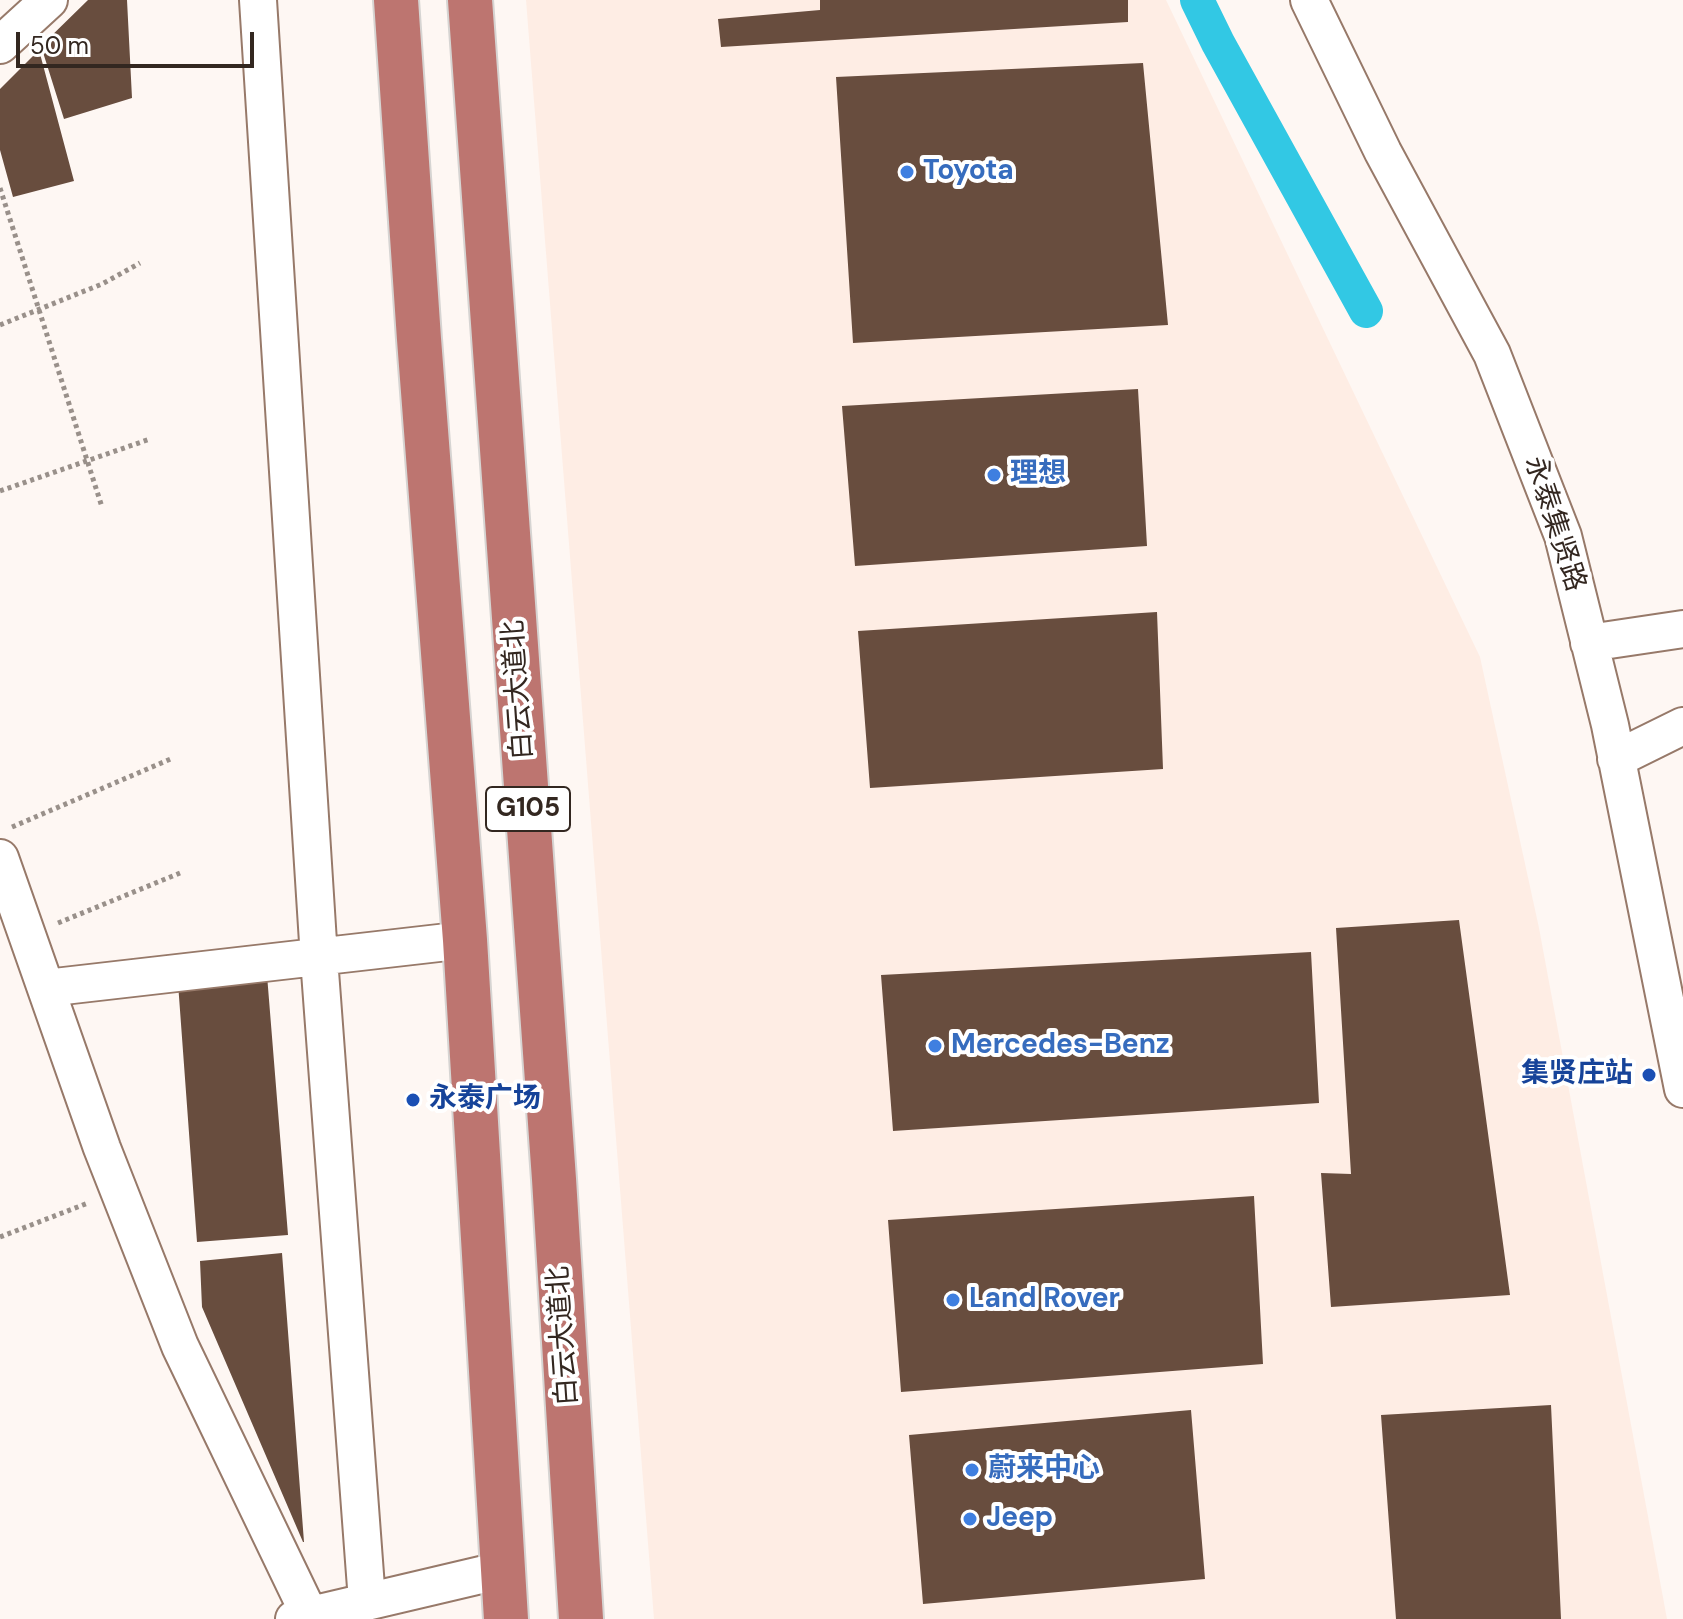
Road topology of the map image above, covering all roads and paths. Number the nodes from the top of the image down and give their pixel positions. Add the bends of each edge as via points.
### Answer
1 (49, 0) edge
2 (258, 0) edge
3 (396, 0) edge
4 (470, 0) edge
5 (1309, 0) edge
6 (0, 45) edge
7 (0, 188) edge
8 (140, 263) dead end
9 (39, 310) junction
10 (0, 325) edge
11 (150, 439) dead end
12 (87, 461) junction
13 (0, 491) edge
14 (102, 507) dead end
15 (1683, 629) edge
16 (1589, 643) junction
17 (1683, 726) edge
18 (173, 758) dead end
19 (1616, 759) junction
20 (0, 832) edge
21 (0, 858) edge
22 (180, 873) dead end
23 (28, 936) junction
24 (465, 940) junction
25 (319, 958) junction
26 (46, 988) junction
27 (1683, 1089) edge
28 (119, 1191) junction
29 (0, 1237) edge
30 (502, 1570) junction
31 (367, 1601) junction
32 (301, 1617) edge
33 (506, 1619) edge
34 (581, 1619) edge

1 - 6 street
2 - 25 street
3 - 24 highway, G105
4 - 34 highway, 白云大道北 / G105
5 - 16 street, 永泰集贤路 via 1383,152 1492,354 1563,536
7 - 9 path
8 - 9 path
9 - 10 path
9 - 12 path
11 - 12 path
12 - 13 path
12 - 14 path
15 - 16 street
16 - 19 street, 永泰集贤路
17 - 19 street
18 - 20 path
19 - 27 street, 永泰集贤路
21 - 23 street
22 - 23 path
23 - 26 street
24 - 25 street
24 - 30 highway, G105
25 - 26 street
25 - 31 street
26 - 28 street
28 - 29 path
28 - 32 street via 180,1346
30 - 31 street
30 - 33 highway, G105
31 - 32 street

